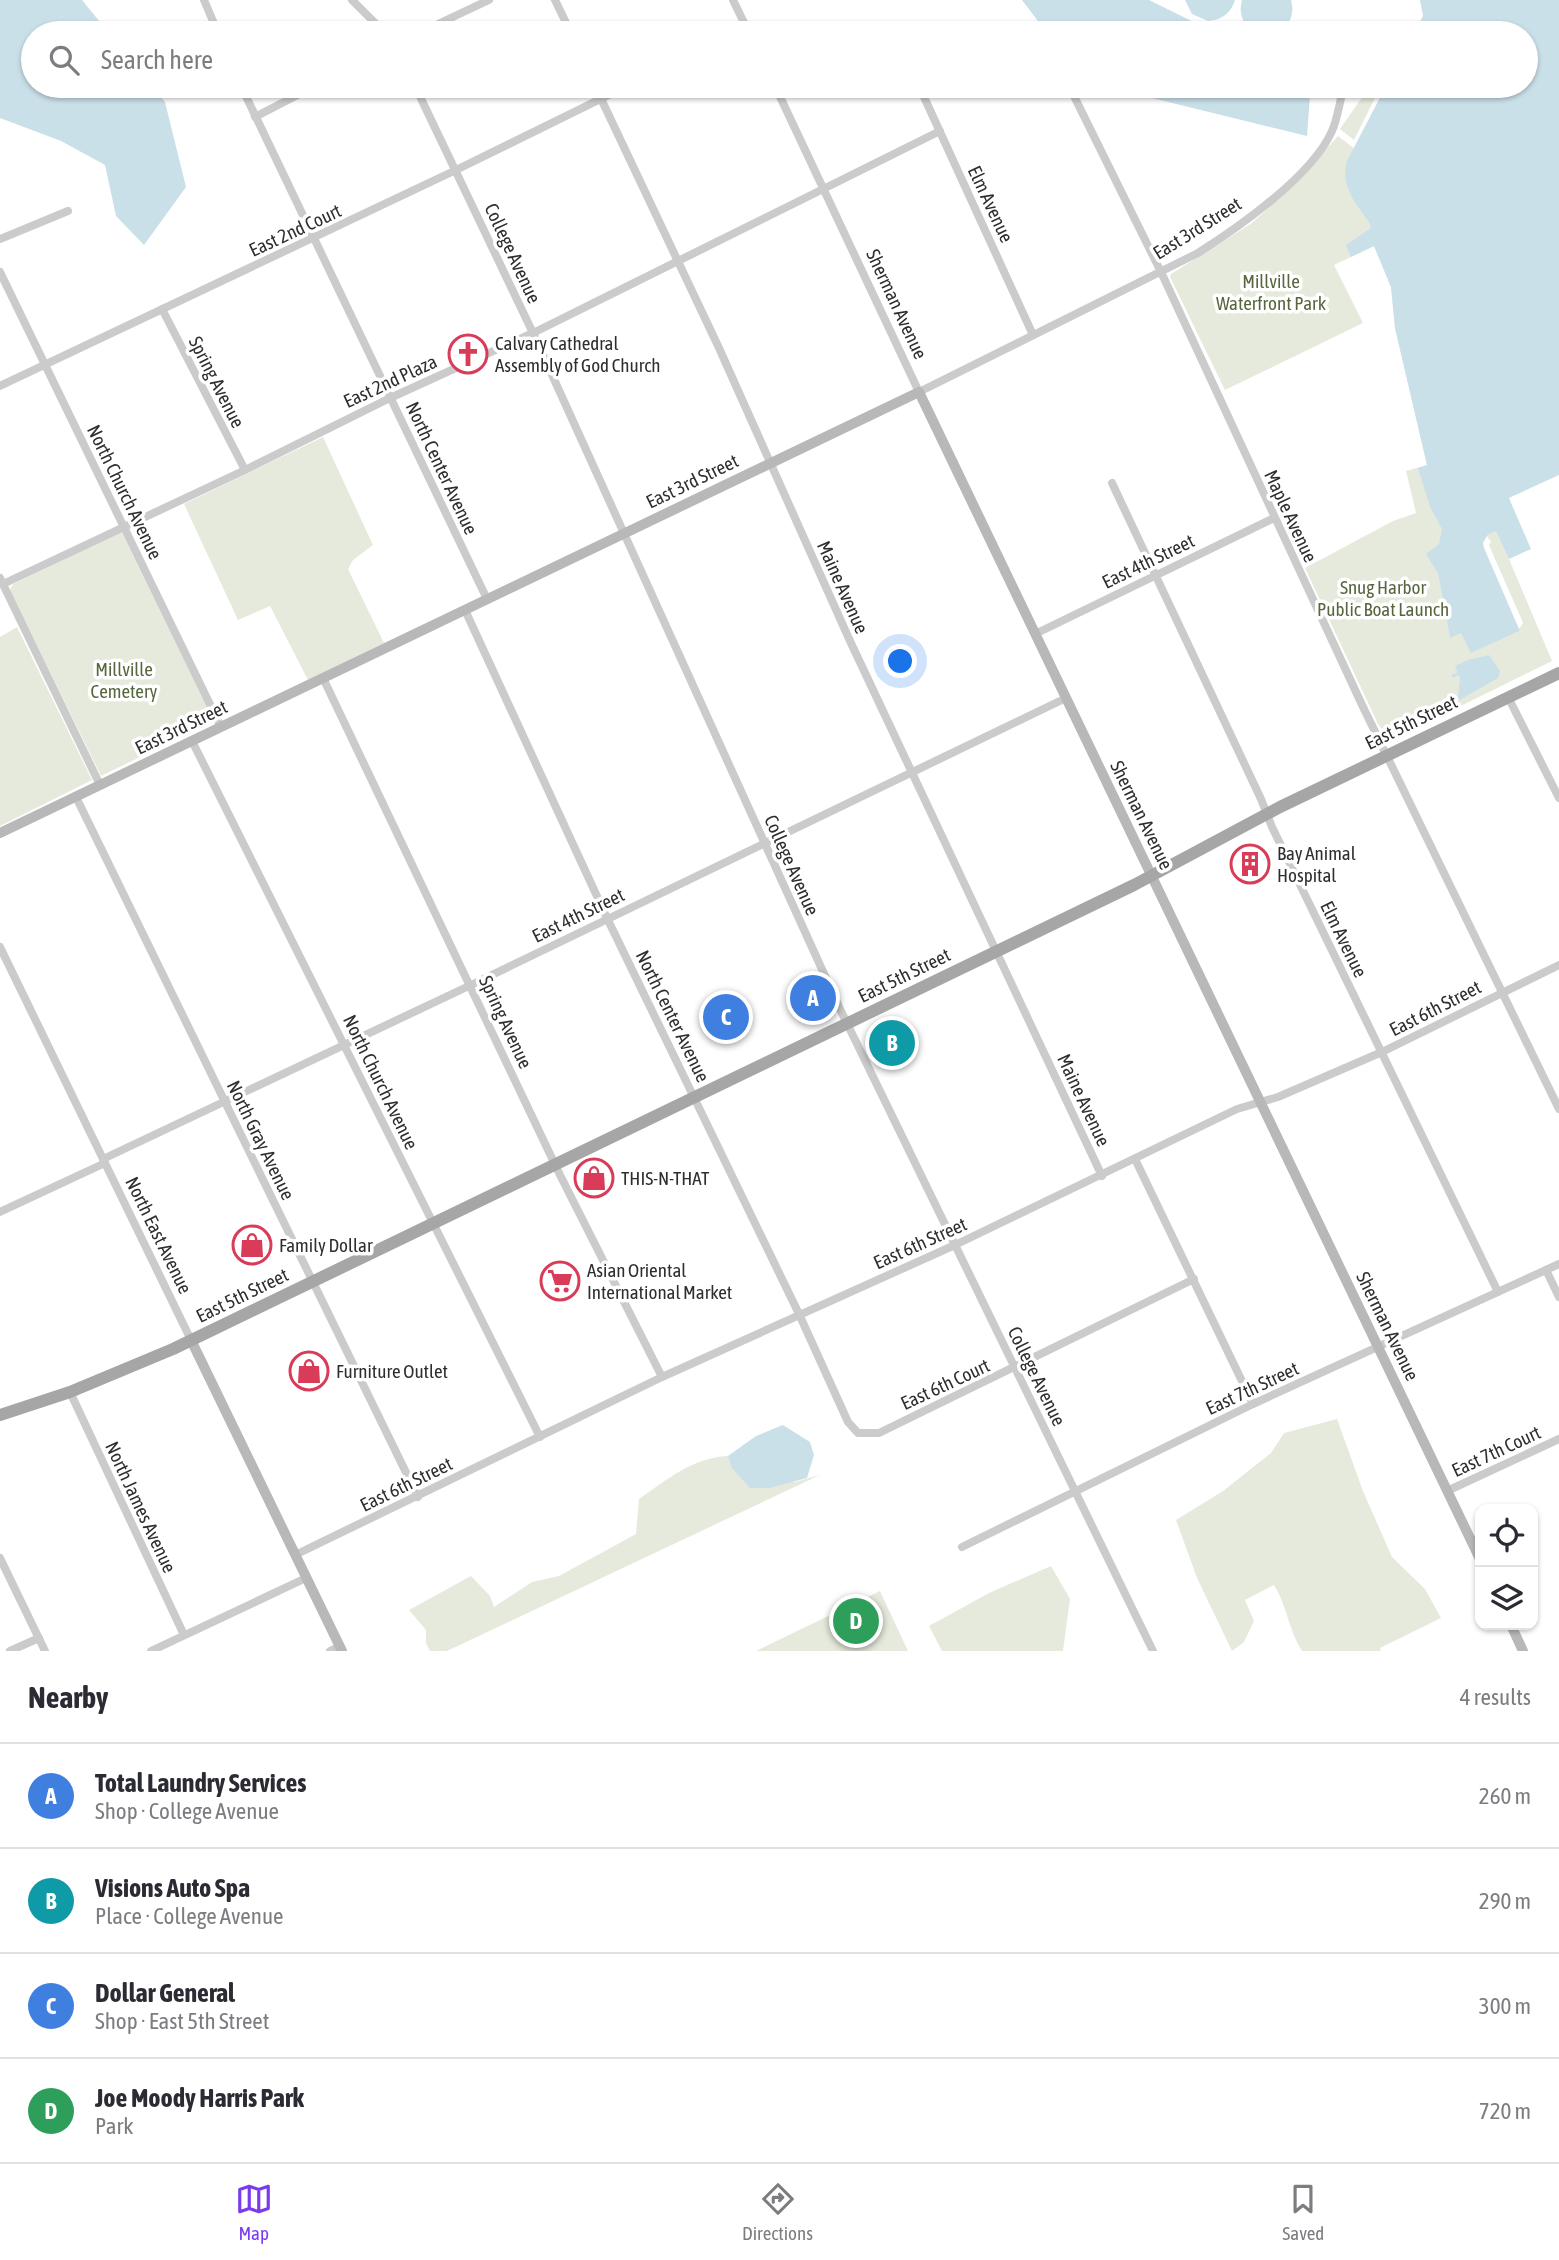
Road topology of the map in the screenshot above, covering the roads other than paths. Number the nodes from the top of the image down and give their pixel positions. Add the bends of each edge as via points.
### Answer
1 (204, 0) edge
2 (352, 0) edge
3 (489, 0) edge
4 (555, 0) edge
5 (733, 0) edge
6 (213, 21) edge
7 (373, 21) edge
8 (444, 21) edge
9 (565, 21) edge
10 (744, 21) edge
11 (246, 98) edge
12 (292, 98) edge
13 (421, 98) edge
14 (601, 98) joint
15 (781, 98) edge
16 (925, 98) edge
17 (1075, 98) edge
18 (1341, 98) edge
19 (255, 117) junction
20 (940, 131) junction
21 (456, 170) junction
22 (824, 188) junction
23 (68, 211) dead end
24 (314, 238) junction
25 (0, 239) edge
26 (679, 261) junction
27 (0, 272) edge
28 (1161, 272) junction
29 (162, 309) junction
30 (533, 333) junction
31 (1033, 335) junction
32 (46, 364) junction
33 (0, 386) edge
34 (919, 392) junction
35 (390, 398) junction
36 (769, 464) junction
37 (244, 470) junction
38 (1112, 483) dead end
39 (1274, 518) junction
40 (124, 527) junction
41 (625, 533) junction
42 (1156, 575) junction
43 (2, 581) edge
44 (486, 599) junction
45 (465, 610) junction
46 (1035, 634) junction
47 (1559, 673) edge
48 (323, 678) junction
49 (1508, 697) junction
50 (1066, 698) junction
51 (221, 727) junction
52 (192, 741) junction
53 (1387, 755) junction
54 (912, 771) junction
55 (100, 785) junction
56 (76, 797) junction
57 (1559, 798) edge
58 (1267, 814) junction
59 (0, 833) edge
60 (765, 844) junction
61 (1151, 876) junction
62 (607, 918) junction
63 (0, 947) edge
64 (996, 951) junction
65 (1559, 965) edge
66 (471, 985) junction
67 (1502, 992) junction
68 (848, 1023) junction
69 (345, 1045) junction
70 (1382, 1052) junction
71 (695, 1097) junction
72 (225, 1102) junction
73 (1260, 1102) junction
74 (1559, 1110) edge
75 (1135, 1159) junction
76 (104, 1161) junction
77 (556, 1164) junction
78 (1102, 1176) junction
79 (0, 1212) edge
80 (434, 1223) junction
81 (955, 1245) junction
82 (1559, 1264) edge
83 (1546, 1270) junction
84 (1194, 1279) junction
85 (313, 1282) junction
86 (1498, 1292) junction
87 (1559, 1297) edge
88 (799, 1314) junction
89 (191, 1340) junction
90 (1379, 1348) junction
91 (1015, 1368) junction
92 (662, 1377) junction
93 (70, 1392) junction
94 (1253, 1404) junction
95 (0, 1415) edge
96 (858, 1433) joint
97 (540, 1437) junction
98 (1559, 1439) edge
99 (1075, 1490) junction
100 (1447, 1491) junction
101 (418, 1497) junction
102 (962, 1546) dead end
103 (1475, 1549) edge
104 (295, 1555) junction
105 (0, 1558) edge
106 (306, 1578) junction
107 (1513, 1630) edge
108 (184, 1635) junction
109 (39, 1638) junction
110 (337, 1649) edge
111 (10, 1651) edge
112 (45, 1651) edge
113 (151, 1651) edge
114 (1153, 1651) edge
115 (1523, 1651) edge

1 - 6 street
2 - 7 street
3 - 8 street
4 - 9 street
5 - 10 street
11 - 19 street, North Center Avenue
12 - 19 street
13 - 21 street, College Avenue
14 - 21 street, East 2nd Court
14 - 26 street, Maine Avenue
15 - 22 street, Sherman Avenue
16 - 20 street, Elm Avenue
17 - 28 street, Maple Avenue
18 - 28 street, East 3rd Street via 1327,141 1294,180 1212,244
19 - 24 street, North Center Avenue
20 - 22 street, East 2nd Plaza
20 - 31 street, Elm Avenue
21 - 24 street, East 2nd Court
21 - 30 street, College Avenue
22 - 26 street, East 2nd Plaza
22 - 34 street, Sherman Avenue
23 - 25 street
24 - 29 street, East 2nd Court
24 - 35 street, North Center Avenue
26 - 30 street, East 2nd Plaza
26 - 36 street, Maine Avenue
27 - 32 street, North Church Avenue
28 - 31 street, East 3rd Street
28 - 39 street, Maple Avenue
29 - 32 street, East 2nd Court
29 - 37 street, Spring Avenue
30 - 35 street, East 2nd Plaza
30 - 41 street, College Avenue
31 - 34 street, East 3rd Street
32 - 33 street, East 2nd Court
32 - 40 street, North Church Avenue
34 - 36 street, East 3rd Street
34 - 46 street, Sherman Avenue
35 - 37 street, East 2nd Plaza
35 - 44 street, North Center Avenue
36 - 41 street, East 3rd Street
36 - 54 street, Maine Avenue
37 - 40 street, East 2nd Plaza
38 - 42 street, Elm Avenue
39 - 42 street, East 4th Street
39 - 53 street, Maple Avenue
40 - 43 street, East 2nd Plaza
40 - 51 street, North Church Avenue
41 - 44 street, East 3rd Street
41 - 60 street, College Avenue
42 - 46 street, East 4th Street
42 - 58 street, Elm Avenue
43 - 55 street
44 - 45 street, East 3rd Street
45 - 48 street, East 3rd Street
45 - 62 street, North Center Avenue
46 - 50 street, Sherman Avenue
47 - 49 main road, East 5th Street
48 - 51 street, East 3rd Street
48 - 66 street, Spring Avenue
49 - 53 main road, East 5th Street
49 - 57 street
50 - 54 street, East 4th Street
50 - 61 street, Sherman Avenue
51 - 52 street, East 3rd Street
52 - 55 street, East 3rd Street
52 - 69 street, North Church Avenue
53 - 58 main road, East 5th Street
53 - 67 street, Maple Avenue
54 - 60 street, East 4th Street
54 - 64 street, Maine Avenue
55 - 56 street, East 3rd Street
56 - 59 street, East 3rd Street
56 - 72 street, North Gray Avenue
58 - 61 main road, East 5th Street
58 - 70 street, Elm Avenue
60 - 62 street, East 4th Street
60 - 68 street, College Avenue
61 - 64 main road, East 5th Street
61 - 73 street, Sherman Avenue
62 - 66 street, East 4th Street
62 - 71 street, North Center Avenue
63 - 76 street, North East Avenue
64 - 68 main road, East 5th Street
64 - 78 street, Maine Avenue
65 - 67 street, East 6th Street
66 - 69 street, East 4th Street
66 - 77 street, Spring Avenue
67 - 70 street, East 6th Street
67 - 74 street, Maple Avenue
68 - 71 main road, East 5th Street
68 - 81 street, College Avenue
69 - 72 street, East 4th Street
69 - 80 street, North Church Avenue
70 - 73 street, East 6th Street
70 - 86 street, Elm Avenue
71 - 77 main road, East 5th Street
71 - 88 street, North Center Avenue
72 - 76 street, East 4th Street
72 - 85 street, North Gray Avenue
73 - 75 street, East 6th Street
73 - 90 street, Sherman Avenue
75 - 78 street, East 6th Street
75 - 84 street, Maine Avenue
76 - 79 street, East 4th Street
76 - 89 street, North East Avenue
77 - 80 main road, East 5th Street
77 - 92 street, Spring Avenue
78 - 81 street, East 6th Street
80 - 85 main road, East 5th Street
80 - 97 street, North Church Avenue
81 - 88 street, East 6th Street
81 - 91 street, College Avenue
82 - 83 street, East 7th Street
83 - 86 street, East 7th Street
83 - 87 street
84 - 91 street, East 6th Court
84 - 94 street, Maine Avenue
85 - 89 main road, East 5th Street
85 - 101 street, North Gray Avenue
86 - 90 street, East 7th Street
88 - 92 street, East 6th Street
88 - 96 street, North Center Avenue via 848,1422
89 - 93 main road, East 5th Street
89 - 104 street, North East Avenue
90 - 94 street, East 7th Street
90 - 100 street, Sherman Avenue
91 - 96 street, East 6th Court via 879,1433
91 - 99 street, College Avenue
92 - 97 street, East 6th Street
93 - 95 main road, East 5th Street
93 - 108 street, North James Avenue
94 - 99 street, East 7th Street
97 - 101 street, East 6th Street
98 - 100 street, East 7th Court
99 - 102 street, East 7th Street
99 - 114 street, College Avenue
100 - 103 street, Sherman Avenue
101 - 104 street, East 6th Street
104 - 106 street, North East Avenue
105 - 109 street
106 - 108 street
106 - 110 street, North East Avenue
107 - 115 street
108 - 113 street
109 - 111 street
109 - 112 street

